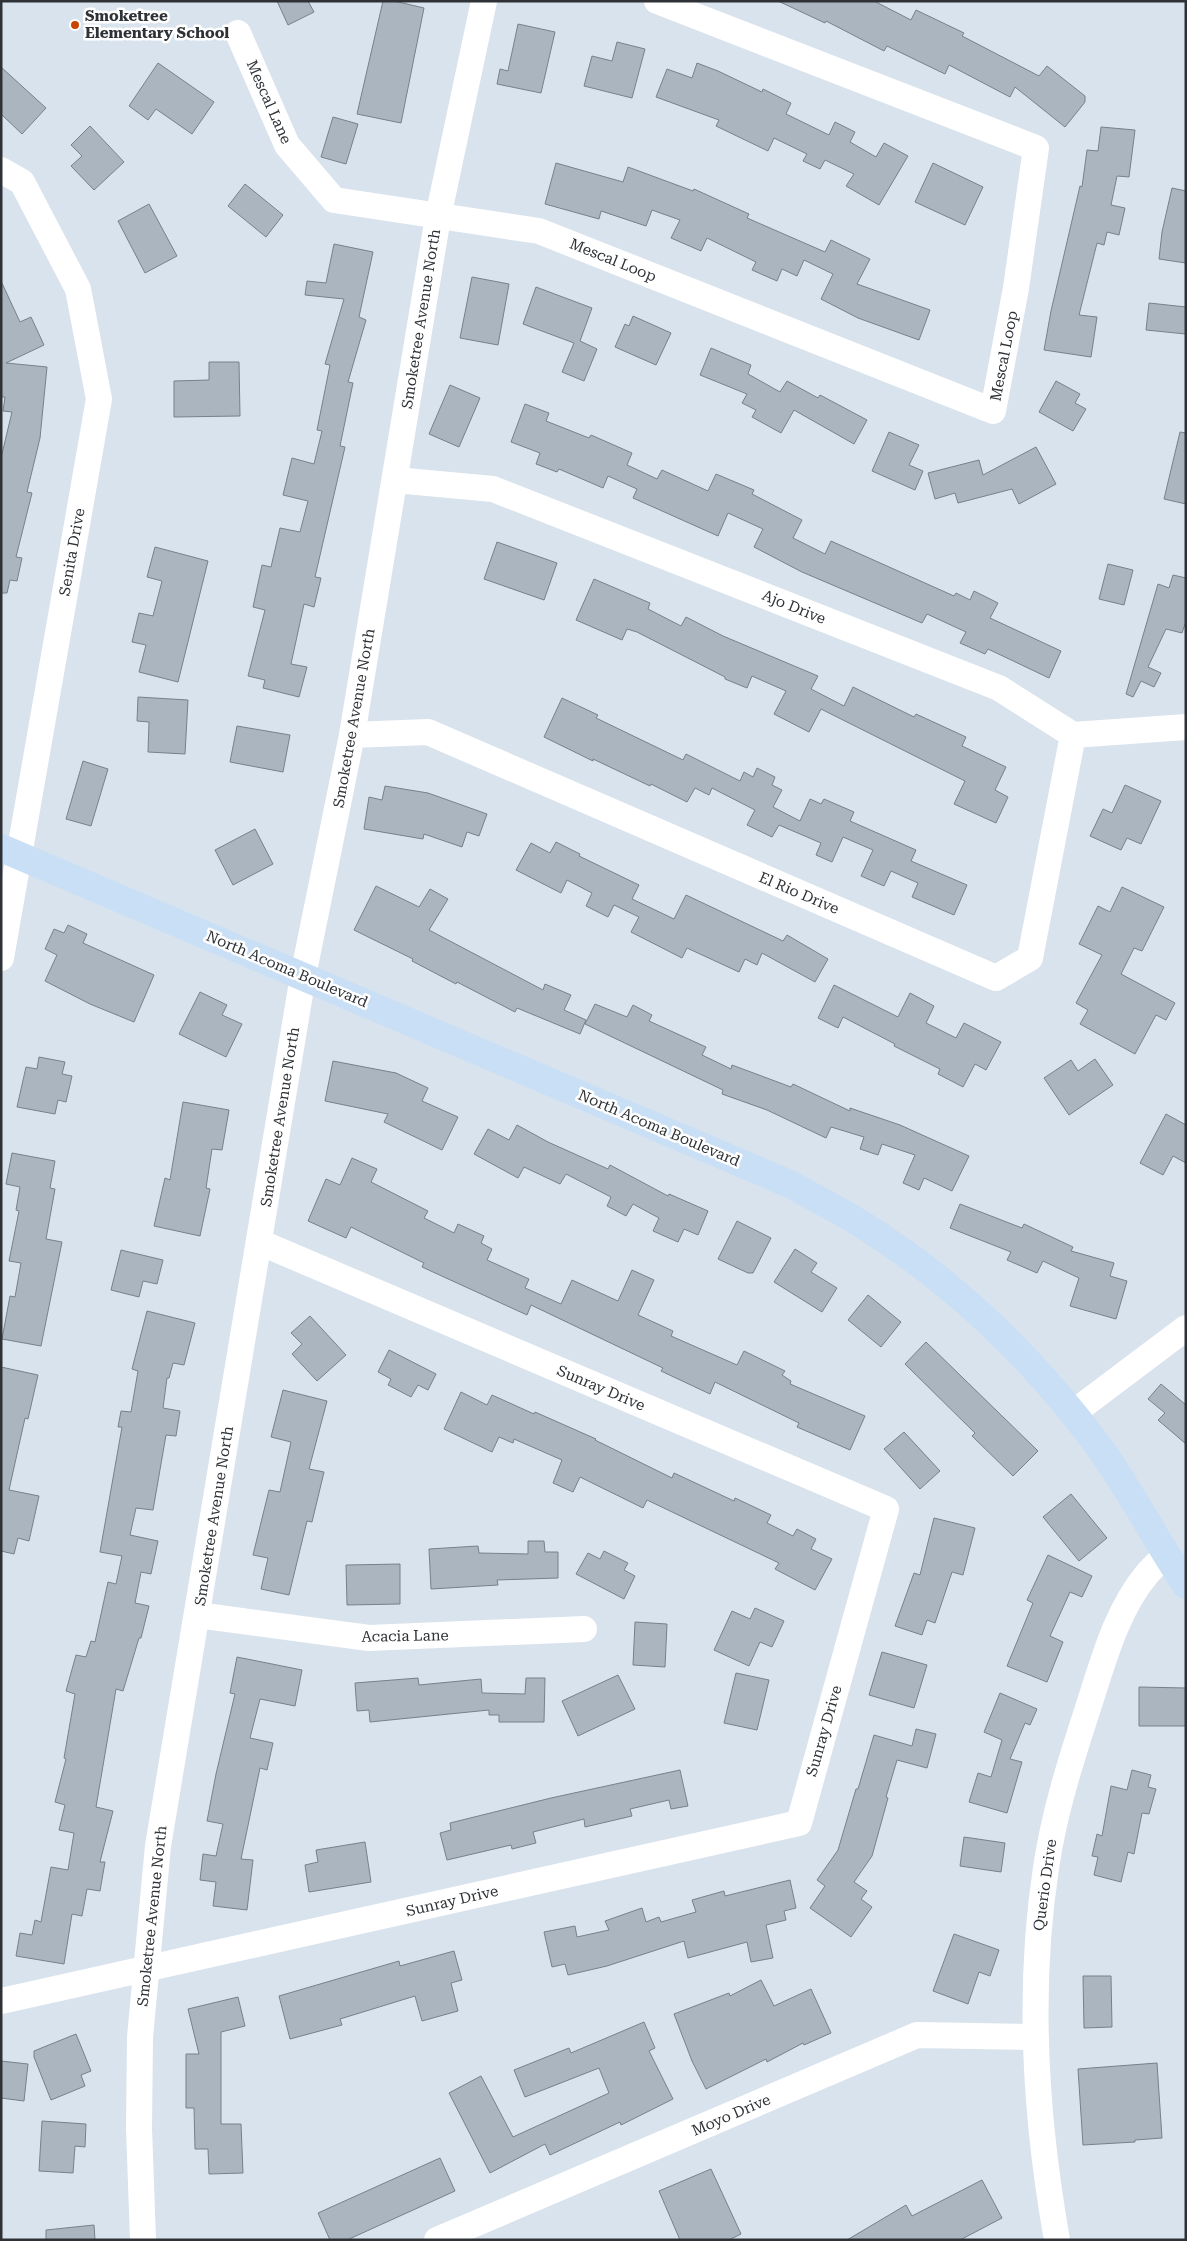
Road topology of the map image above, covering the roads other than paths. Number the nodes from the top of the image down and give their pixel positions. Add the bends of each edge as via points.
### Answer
1 (484, 1) edge
2 (657, 1) edge
3 (238, 34) dead end
4 (1, 170) edge
5 (438, 217) junction
6 (395, 480) junction
7 (1186, 727) edge
8 (352, 735) junction
9 (1073, 736) junction
10 (10, 851) edge
11 (1, 958) edge
12 (303, 976) junction
13 (259, 1242) junction
14 (1186, 1328) edge
15 (1073, 1413) junction
16 (1166, 1555) junction
17 (1186, 1585) edge
18 (198, 1615) junction
19 (584, 1629) dead end
20 (145, 1971) junction
21 (1, 2001) edge
22 (1034, 2037) junction
23 (446, 2238) edge
24 (143, 2240) edge
25 (1057, 2240) edge

1 - 5 street, Smoketree Avenue North
2 - 5 street, Mescal Loop via 1036,148 1016,288 993,411 539,231
3 - 5 street, Mescal Lane via 286,145 334,200
4 - 10 street, Senita Drive via 22,182 78,289 99,399
5 - 6 street, Smoketree Avenue North
6 - 8 street, Smoketree Avenue North
6 - 9 street, Ajo Drive via 493,489 999,688
7 - 9 street
8 - 9 street, El Rio Drive via 428,732 996,978 1030,958
8 - 12 street, Smoketree Avenue North
10 - 11 street, Senita Drive
10 - 12 main road, North Acoma Boulevard
12 - 13 street, Smoketree Avenue North
12 - 15 main road, North Acoma Boulevard via 792,1185 850,1218 924,1268 982,1315 1029,1360
13 - 18 street, Smoketree Avenue North
13 - 20 street, Sunray Drive via 886,1509 798,1823
14 - 15 street
15 - 16 main road, North Acoma Boulevard via 1124,1483
16 - 17 main road, North Acoma Boulevard
16 - 22 street, Querio Drive via 1147,1574 1126,1606 1106,1652 1064,1782 1046,1867 1038,1929
18 - 19 street, Acacia Lane via 370,1638
18 - 20 street, Smoketree Avenue North via 158,1846
20 - 21 street, Sunray Drive
20 - 24 street, Smoketree Avenue North via 139,2101
22 - 23 street, Moyo Drive via 917,2035
22 - 25 street, Querio Drive via 1046,2176

